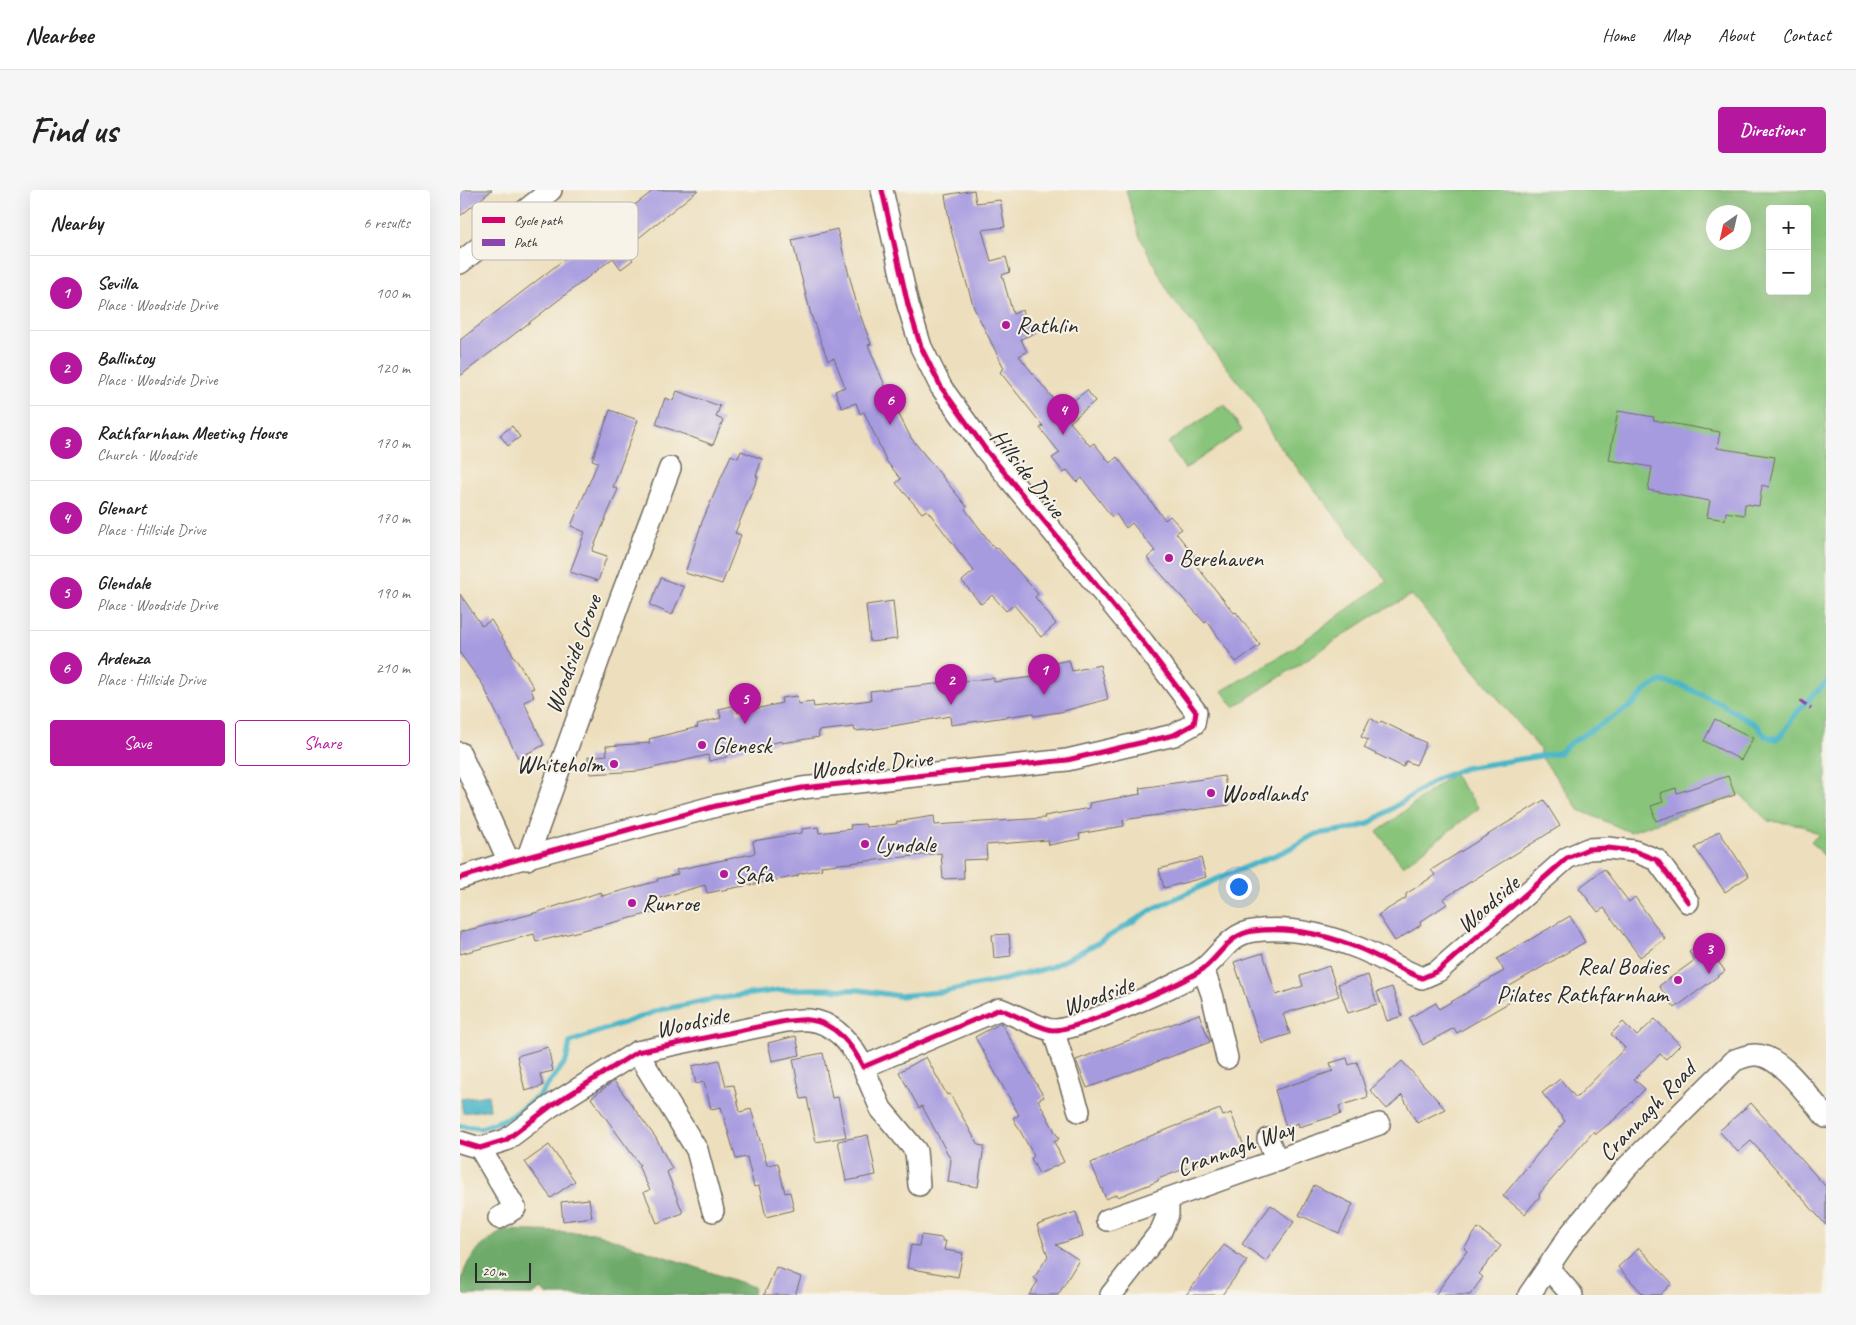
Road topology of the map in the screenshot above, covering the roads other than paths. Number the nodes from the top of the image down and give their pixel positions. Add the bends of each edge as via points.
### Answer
1 (551, 190) edge
2 (882, 190) edge
3 (536, 202) edge
4 (472, 253) edge
5 (460, 263) edge
6 (670, 468) dead end
7 (1174, 736) joint
8 (460, 753) edge
9 (518, 860) junction
10 (460, 878) edge
11 (1688, 902) dead end
12 (1203, 969) junction
13 (1053, 1030) junction
14 (637, 1052) junction
15 (1227, 1058) dead end
16 (863, 1067) junction
17 (1079, 1111) dead end
18 (1826, 1117) edge
19 (1379, 1124) dead end
20 (1268, 1139) dead end
21 (470, 1145) edge
22 (1277, 1161) junction
23 (919, 1185) dead end
24 (1168, 1200) junction
25 (714, 1210) dead end
26 (499, 1218) dead end
27 (1108, 1220) dead end
28 (1548, 1268) junction
29 (1111, 1295) edge
30 (1529, 1295) edge
31 (1572, 1295) edge

1 - 3 street
2 - 7 street, Hillside Drive via 908,305 922,347 941,387 986,450 1196,712 1194,724
4 - 5 street
6 - 9 street, Woodside Grove
7 - 9 street, Woodside Drive via 1067,760 802,788 716,806
8 - 9 street
9 - 10 street, Woodside Drive
11 - 12 street, Woodside via 1657,860 1634,851 1588,849 1567,858 1438,972 1422,978 1362,949 1320,935 1285,930 1252,931 1224,945
12 - 13 street, Woodside via 1105,1016
12 - 15 street
13 - 16 street, Woodside via 1000,1009
13 - 17 street, Woodside
14 - 16 street, Woodside via 777,1023 811,1020 834,1030 853,1046
14 - 21 street, Woodside via 551,1106 506,1140
14 - 25 street, Woodside via 697,1150
16 - 23 street, Woodside via 881,1109 916,1151
18 - 28 street, Crannagh Road via 1784,1069 1772,1060 1755,1055 1735,1060 1627,1167 1572,1232
19 - 22 street, Crannagh Way
20 - 22 street
21 - 26 street, Woodside via 515,1208
22 - 24 street, Crannagh Way
24 - 27 street, Crannagh Way
24 - 29 street via 1168,1214 1161,1230
28 - 30 street, Crannagh Road
28 - 31 street

